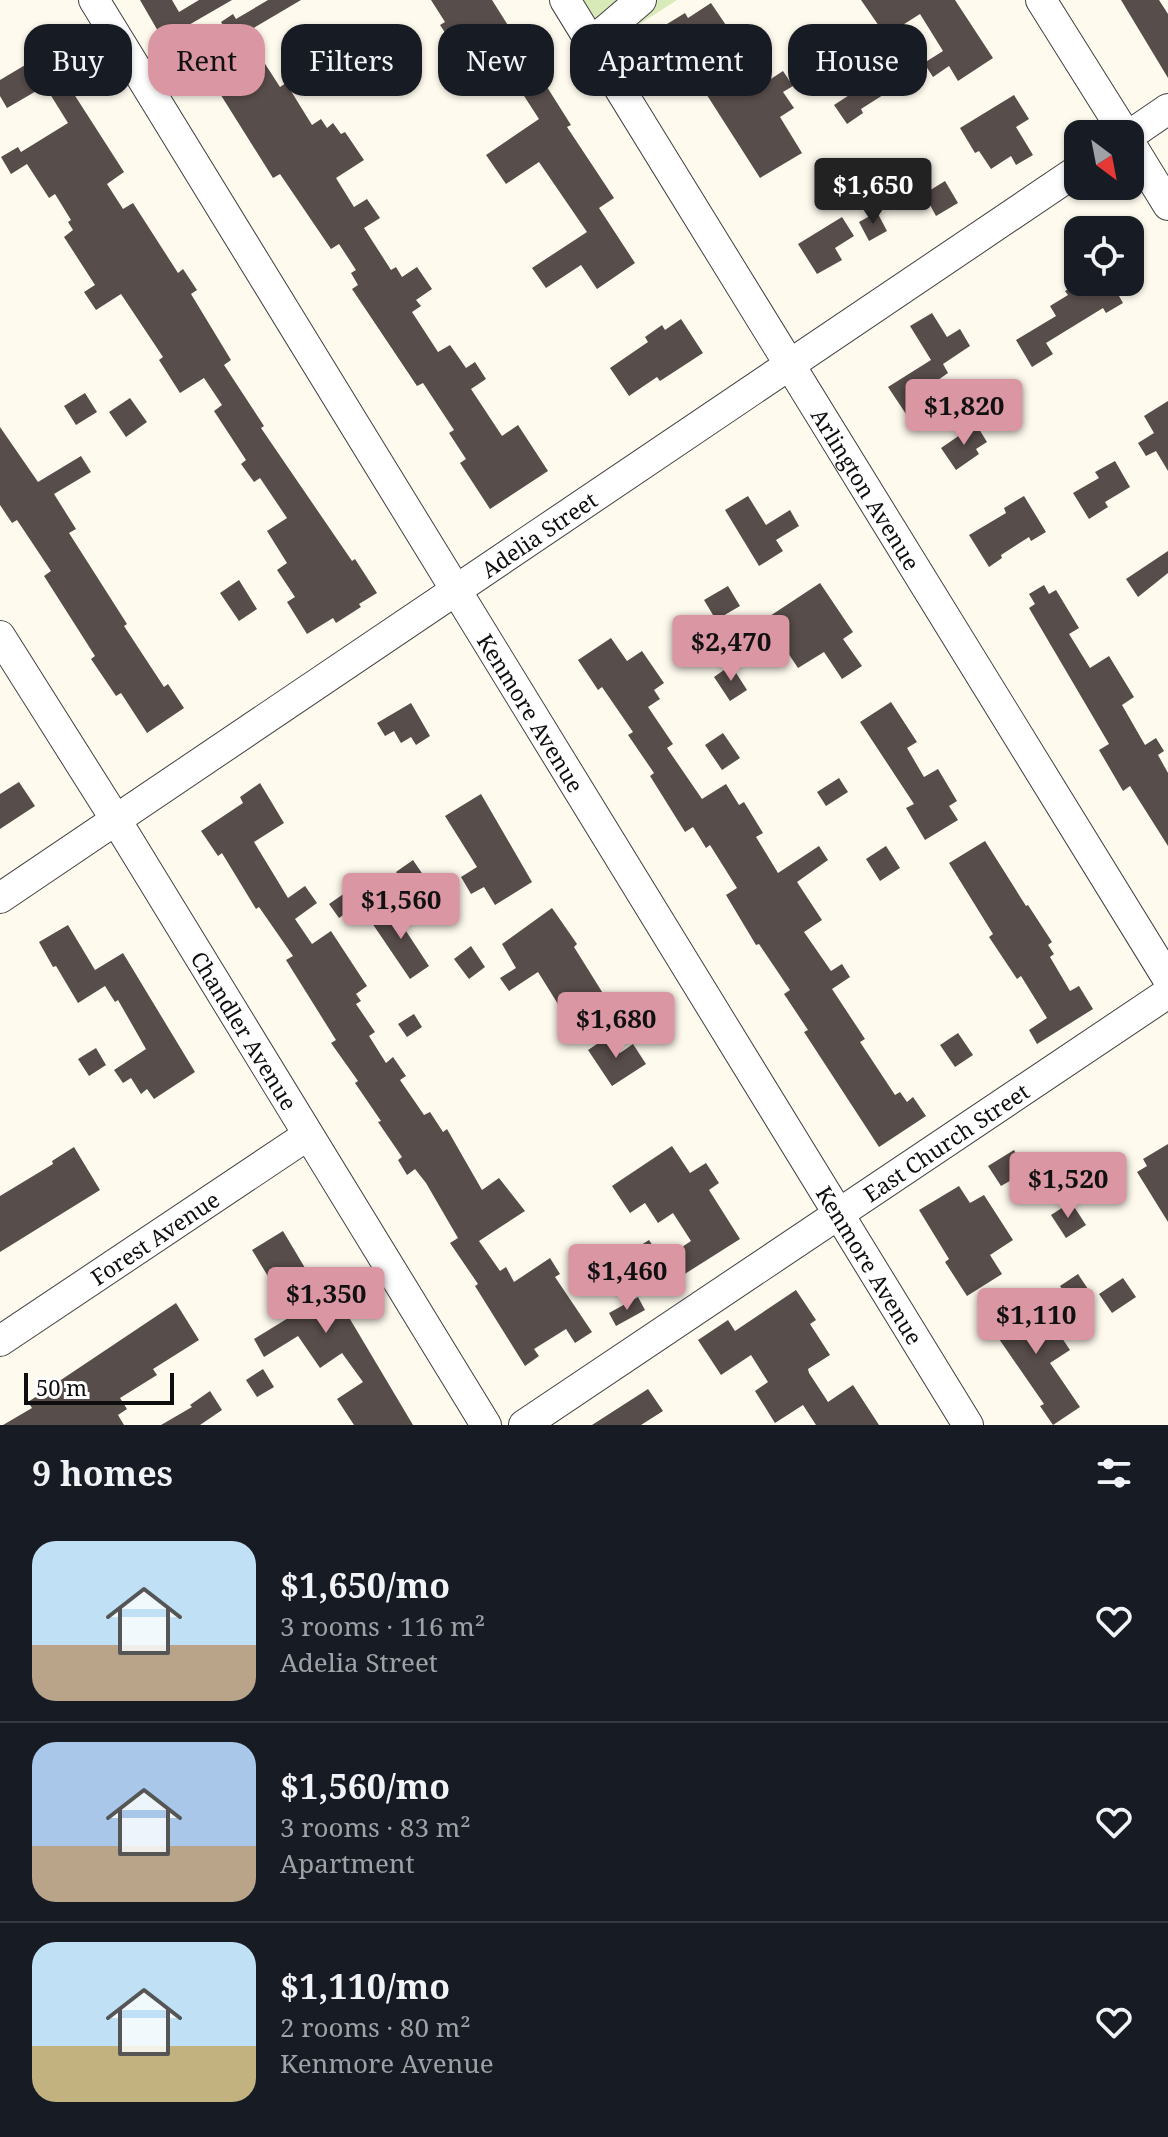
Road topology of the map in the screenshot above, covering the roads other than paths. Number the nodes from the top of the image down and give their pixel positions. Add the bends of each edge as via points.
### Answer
1 (94, 0) edge
2 (565, 0) edge
3 (641, 0) edge
4 (1041, 0) edge
5 (580, 24) edge
6 (613, 24) edge
7 (625, 96) edge
8 (1168, 109) edge
9 (1118, 120) edge
10 (1144, 124) edge
11 (1144, 166) edge
12 (1064, 179) edge
13 (1168, 205) edge
14 (790, 365) junction
15 (456, 591) junction
16 (0, 636) edge
17 (116, 820) junction
18 (0, 898) edge
19 (1168, 979) edge
20 (1168, 993) edge
21 (308, 1135) junction
22 (839, 1214) junction
23 (0, 1341) edge
24 (486, 1425) edge
25 (524, 1425) edge
26 (968, 1425) edge

1 - 15 street, Kenmore Avenue
2 - 5 street, Arlington Avenue
3 - 6 street
4 - 9 street
7 - 14 street, Arlington Avenue
8 - 10 street
11 - 13 street
12 - 14 street, Adelia Street
14 - 15 street, Adelia Street
14 - 19 street, Arlington Avenue
15 - 17 street, Adelia Street
15 - 22 street, Kenmore Avenue
16 - 17 street, Chandler Avenue
17 - 18 street, Adelia Street
17 - 21 street, Chandler Avenue
20 - 22 street, East Church Street
21 - 23 street, Forest Avenue
21 - 24 street, Chandler Avenue
22 - 25 street, East Church Street
22 - 26 street, Kenmore Avenue

